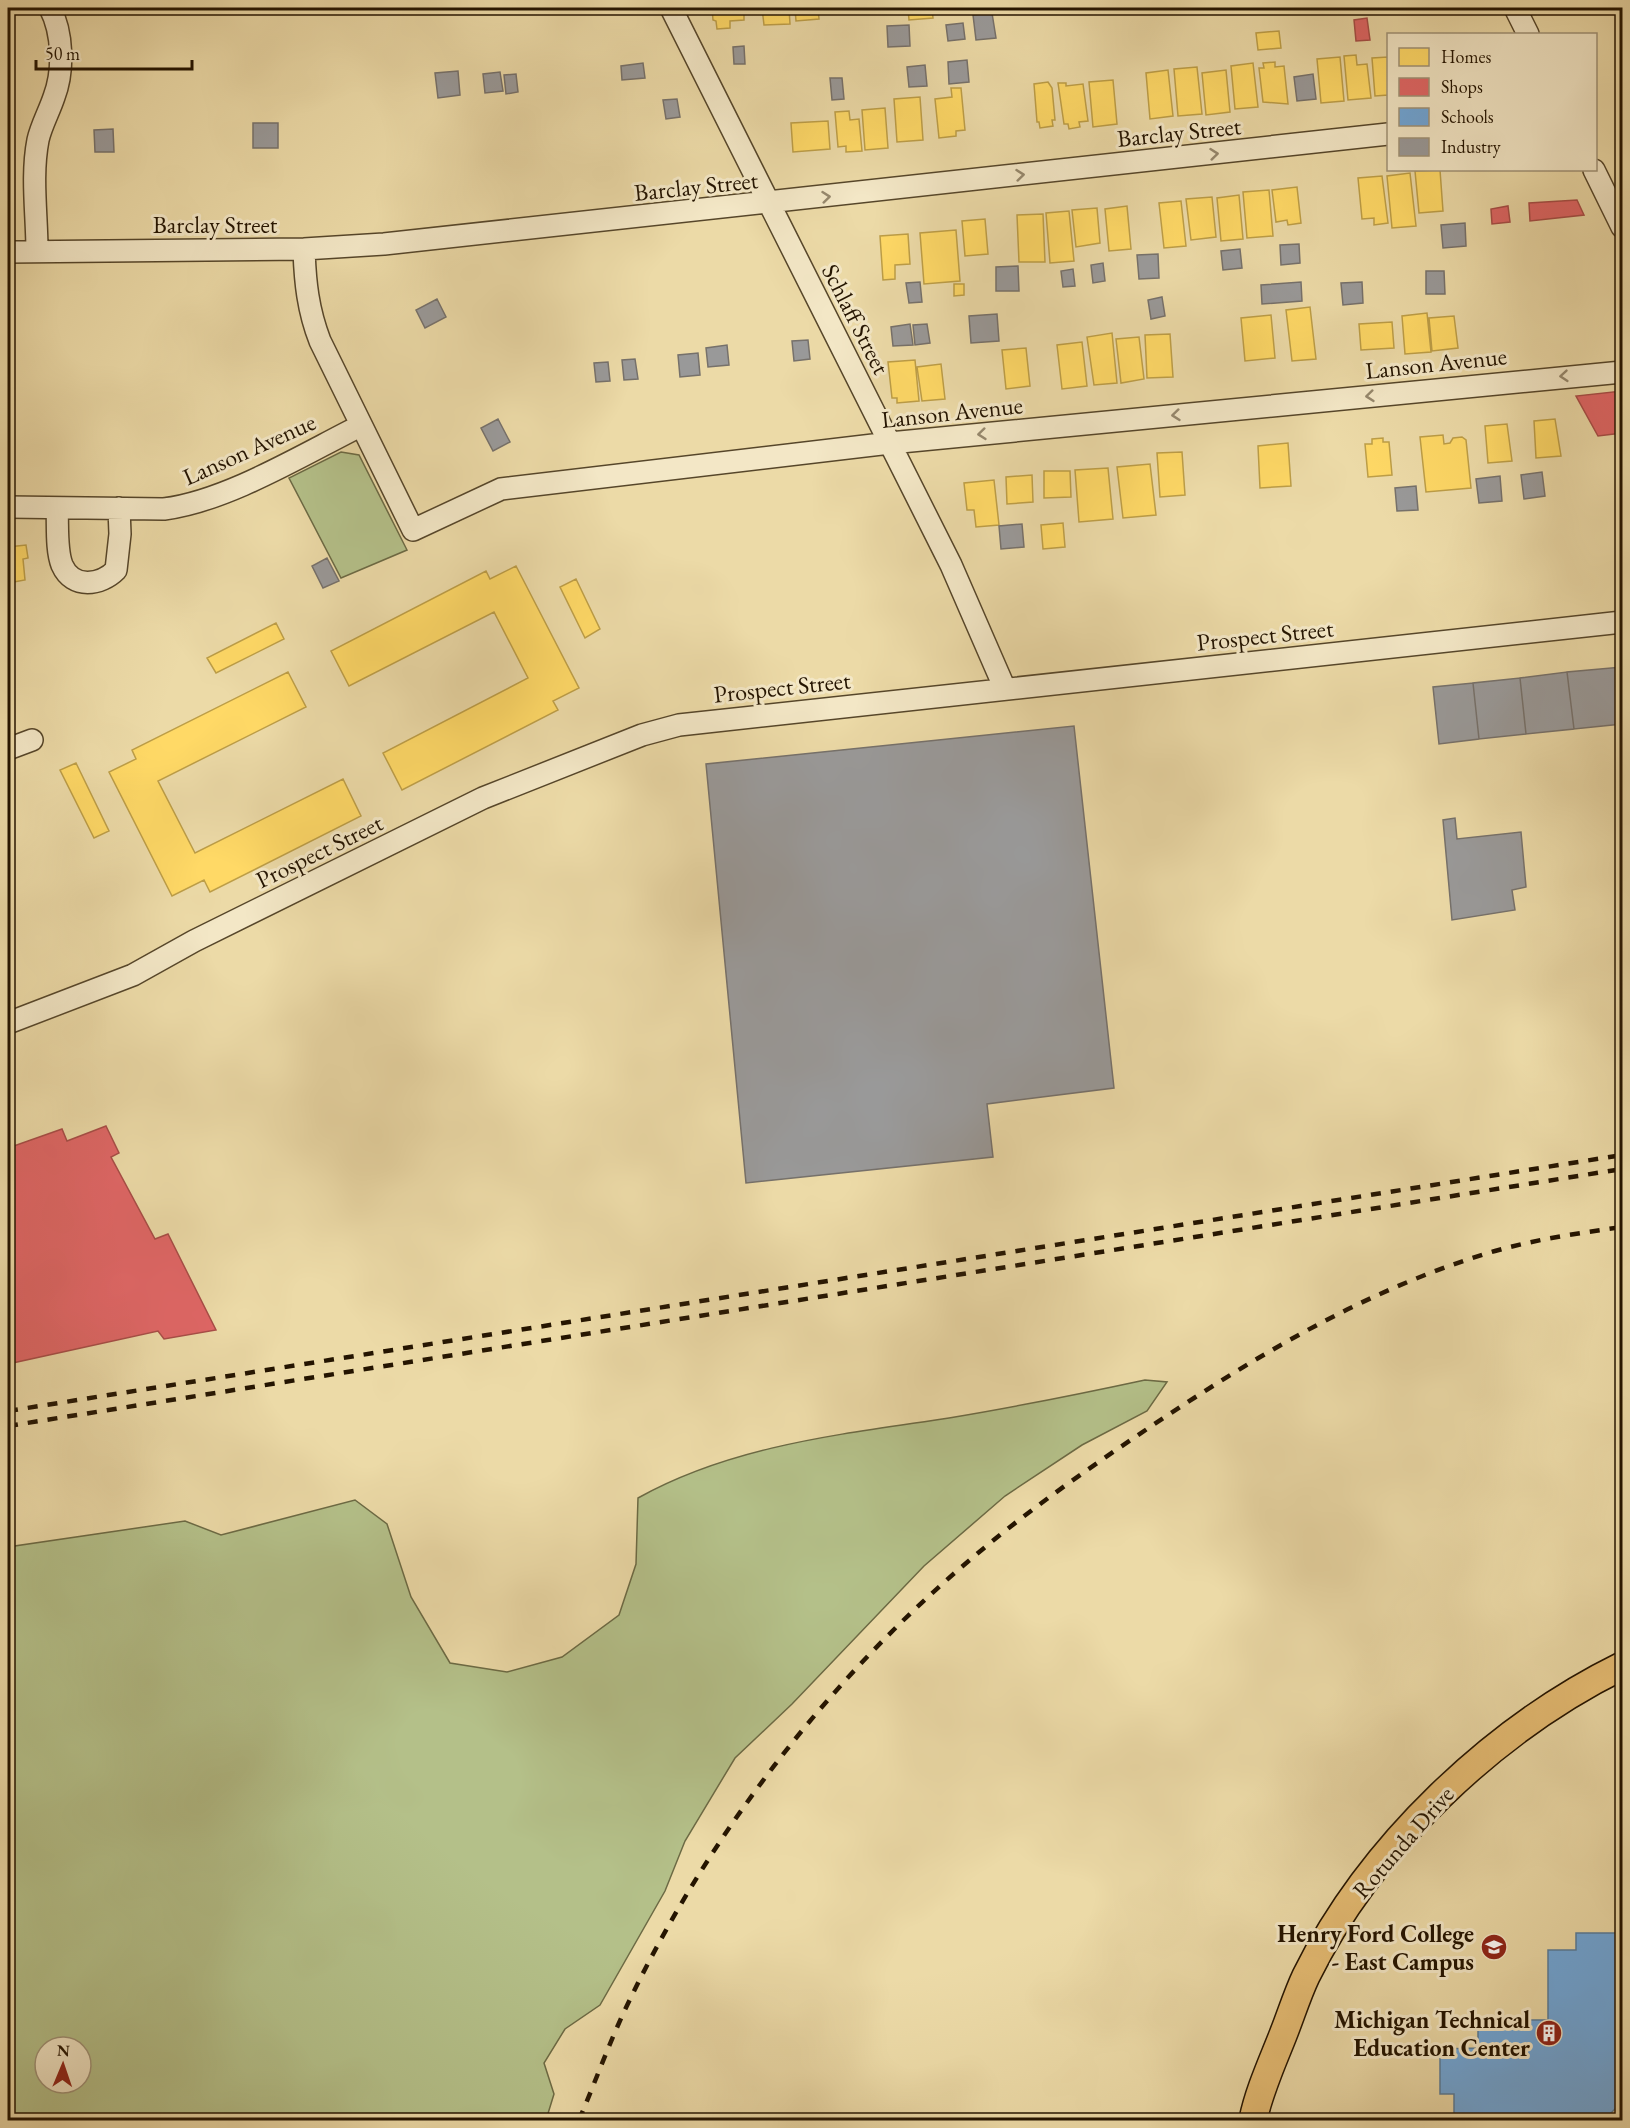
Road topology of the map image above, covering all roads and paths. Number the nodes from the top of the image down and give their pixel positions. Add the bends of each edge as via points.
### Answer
1 (50, 8) edge
2 (671, 8) edge
3 (1515, 8) edge
4 (1528, 33) edge
5 (1387, 134) edge
6 (1595, 171) edge
7 (768, 204) junction
8 (1623, 227) edge
9 (304, 249) junction
10 (37, 251) junction
11 (8, 252) edge
12 (1623, 372) edge
13 (360, 426) junction
14 (890, 443) junction
15 (8, 507) edge
16 (119, 508) junction
17 (57, 509) junction
18 (1623, 622) edge
19 (1005, 689) junction
20 (32, 740) dead end
21 (8, 749) edge
22 (8, 1023) edge
23 (1623, 1666) edge
24 (1253, 2121) edge

1 - 10 street via 57,26 60,59 55,94 38,140
2 - 7 street, Schlaff Street
3 - 4 street
7 -> 5 street, Barclay Street
6 - 8 street
7 - 9 street, Barclay Street
7 - 14 street, Schlaff Street
9 - 10 street, Barclay Street
9 - 13 street, Lanson Avenue via 310,313
10 - 11 street, Barclay Street
12 -> 14 street, Lanson Avenue
13 - 14 street, Lanson Avenue via 413,530 501,489
13 - 16 street, Lanson Avenue via 203,502 164,509
14 - 19 street, Schlaff Street via 951,565
15 - 17 street, Lanson Avenue
16 - 17 street, Lanson Avenue
16 - 17 street via 117,570 106,580 87,584 62,564
18 - 19 street, Prospect Street
19 - 22 street, Prospect Street via 719,719 642,735 483,798 132,975
20 - 21 street
23 - 24 main road, Rotunda Drive via 1587,1683 1521,1726 1461,1775 1398,1840 1346,1909 1306,1976 1258,2097

